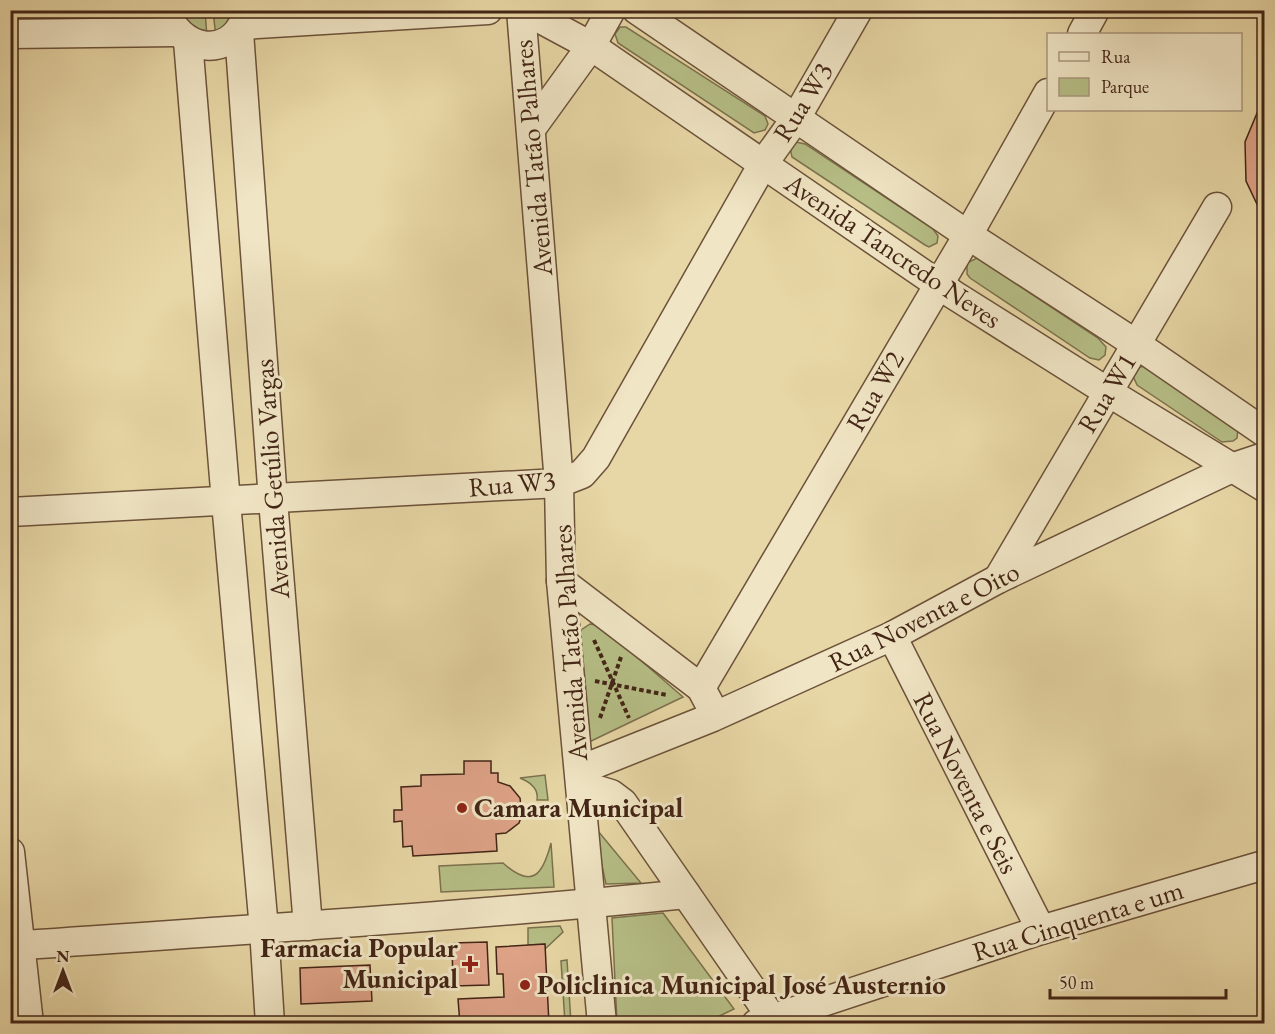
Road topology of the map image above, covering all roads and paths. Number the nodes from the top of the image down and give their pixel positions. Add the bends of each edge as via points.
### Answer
1 (488, 10) edge
2 (523, 10) edge
3 (610, 10) edge
4 (637, 10) edge
5 (858, 10) edge
6 (1095, 10) edge
7 (375, 14) edge
8 (243, 22) edge
9 (177, 28) edge
10 (1083, 33) edge
11 (10, 34) edge
12 (591, 46) junction
13 (1047, 95) edge
14 (796, 118) junction
15 (531, 129) junction
16 (764, 164) junction
17 (1217, 207) dead end
18 (968, 235) junction
19 (938, 284) junction
20 (1136, 344) junction
21 (1108, 392) junction
22 (1264, 432) edge
23 (1264, 458) edge
24 (1234, 467) junction
25 (559, 483) junction
26 (1264, 487) edge
27 (273, 500) junction
28 (226, 502) junction
29 (10, 512) edge
30 (998, 579) junction
31 (561, 581) junction
32 (892, 636) junction
33 (593, 637) dead end
34 (623, 650) dead end
35 (588, 680) dead end
36 (612, 685) junction
37 (689, 692) junction
38 (713, 717) junction
39 (629, 718) dead end
40 (598, 724) dead end
41 (580, 777) junction
42 (10, 852) edge
43 (1264, 866) edge
44 (686, 894) junction
45 (591, 903) junction
46 (308, 926) junction
47 (264, 929) junction
48 (1041, 930) junction
49 (15, 945) edge
50 (768, 1021) edge
51 (30, 1023) edge
52 (270, 1023) edge
53 (602, 1023) edge

1 - 7 street
2 - 12 street, Avenida Tancredo Neves
2 - 15 street, Avenida Tatão Palhares
3 - 12 street
4 - 14 street, Avenida Tancredo Neves
5 - 14 street, Rua W3
6 - 10 street
7 - 8 street
8 - 9 street via 226,42 217,45 200,45
8 - 27 street, Avenida Getúlio Vargas
9 - 11 street
9 - 28 street, Avenida Getúlio Vargas
12 - 15 street
12 - 16 street, Avenida Tancredo Neves
13 - 18 street, Rua W2
14 - 16 street, Rua W3
14 - 18 street, Avenida Tancredo Neves
15 - 25 street, Avenida Tatão Palhares
16 - 19 street, Avenida Tancredo Neves
16 - 25 street, Rua W3 via 596,458 582,474
17 - 20 street, Rua W1
18 - 19 street, Rua W2
18 - 20 street, Avenida Tancredo Neves
19 - 21 street, Avenida Tancredo Neves
19 - 37 street, Rua W2
20 - 21 street, Rua W1
20 - 22 street, Avenida Tancredo Neves
21 - 24 street, Avenida Tancredo Neves
21 - 30 street, Rua W1
23 - 24 street, Rua Noventa e Oito
24 - 26 street, Avenida Tancredo Neves
24 - 30 street, Rua Noventa e Oito
25 - 27 street, Rua W3
25 - 31 street, Avenida Tatão Palhares
27 - 28 street, Rua W3
27 - 46 street, Avenida Getúlio Vargas
28 - 29 street, Rua W3
28 - 47 street, Avenida Getúlio Vargas
30 - 32 street, Rua Noventa e Oito
31 - 37 street
31 - 41 street, Avenida Tatão Palhares
32 - 38 street, Rua Noventa e Oito
32 - 48 street, Rua Noventa e Seis
33 - 36 path
34 - 36 path
35 - 36 path
36 - 37 path
36 - 39 path
36 - 40 path
37 - 38 street via 710,706
38 - 41 street, Rua Noventa e Oito
41 - 44 street via 623,803
41 - 45 street, Avenida Tatão Palhares
42 - 49 street
43 - 48 street, Rua Cinquenta e um
44 - 45 street
44 - 50 street
45 - 46 street
45 - 53 street, Avenida Tatão Palhares
46 - 47 street
47 - 49 street
47 - 52 street, Avenida Getúlio Vargas
48 - 50 street, Rua Cinquenta e um
49 - 51 street

